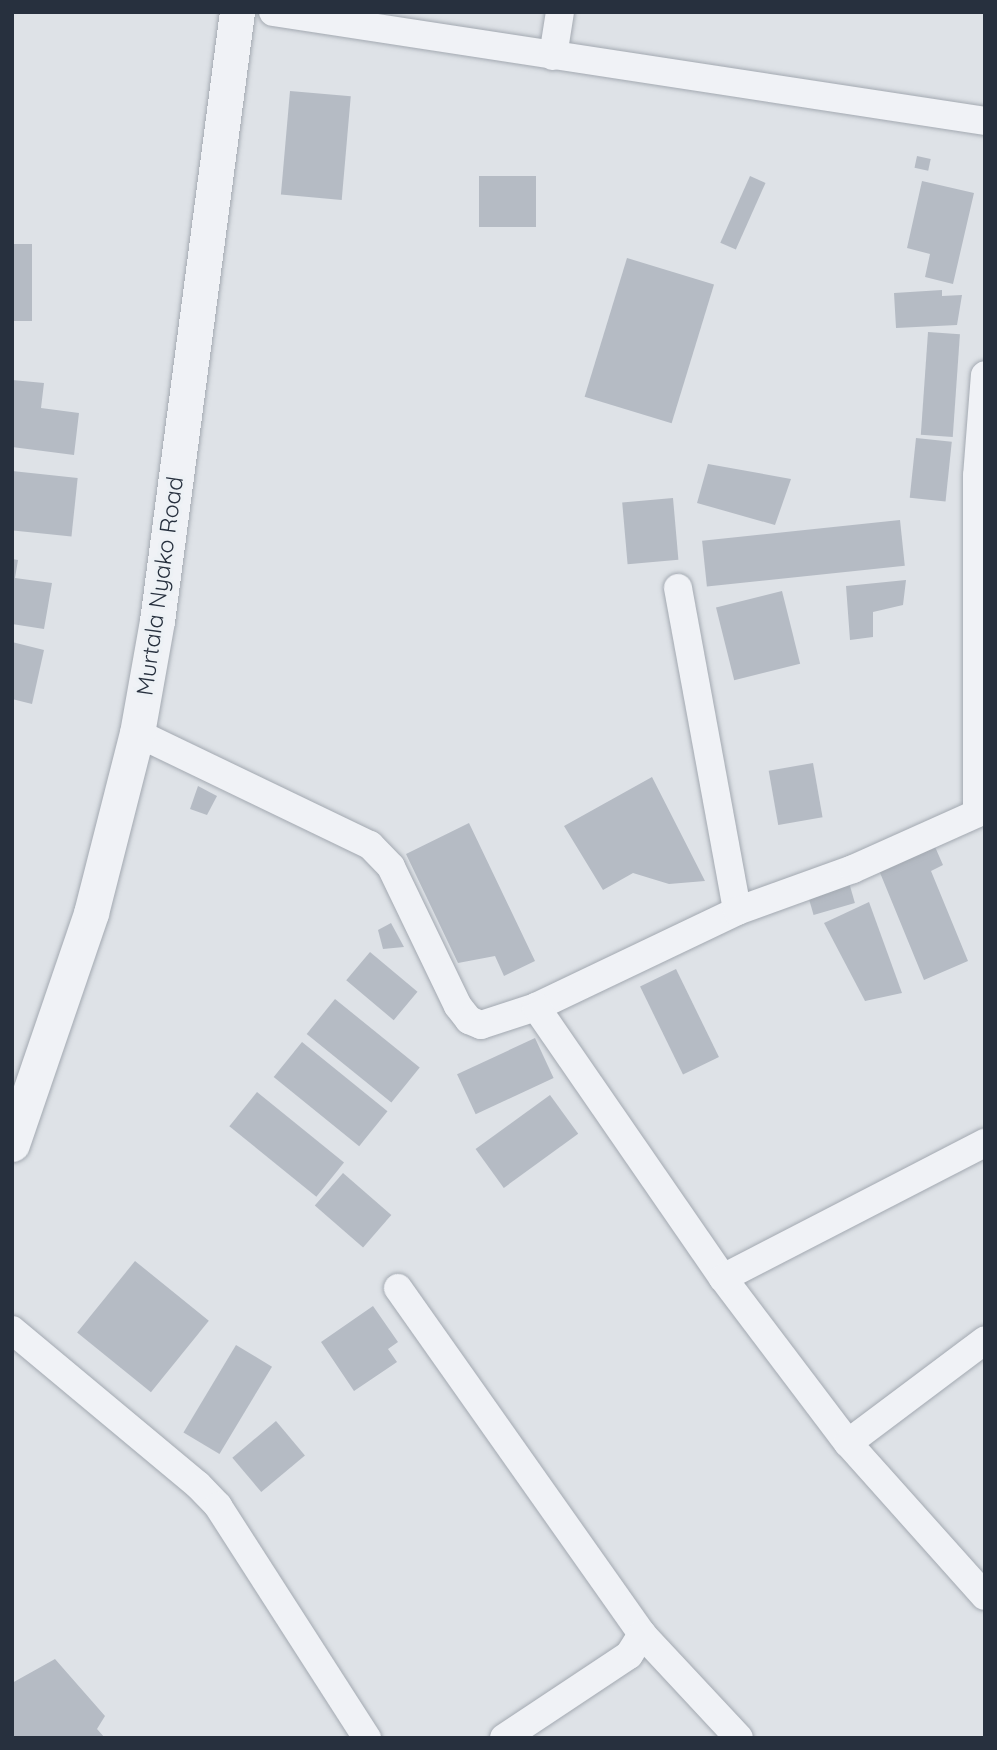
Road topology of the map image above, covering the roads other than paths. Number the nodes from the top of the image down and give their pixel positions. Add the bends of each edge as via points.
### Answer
1 (237, 12) edge
2 (273, 12) edge
3 (559, 12) edge
4 (554, 56) junction
5 (985, 121) edge
6 (985, 375) edge
7 (678, 588) dead end
8 (137, 733) junction
9 (981, 812) edge
10 (737, 911) junction
11 (536, 1007) junction
12 (985, 1143) edge
13 (12, 1144) edge
14 (723, 1279) junction
15 (398, 1288) dead end
16 (12, 1331) edge
17 (985, 1340) edge
18 (848, 1443) junction
19 (985, 1596) edge
20 (642, 1634) junction
21 (367, 1738) edge
22 (504, 1738) edge
23 (739, 1738) edge

1 - 8 street, Murtala Nyako Road via 157,621
2 - 4 street
3 - 4 street
4 - 5 street
6 - 9 street via 977,476
7 - 10 street
8 - 11 street via 370,845 391,867 469,1020 481,1025
8 - 13 street, Murtala Nyako Road via 91,913
9 - 10 street via 853,869
10 - 11 street
11 - 14 street
12 - 14 street
14 - 18 street
15 - 20 street
16 - 21 street via 218,1506
17 - 18 street
18 - 19 street
20 - 22 street via 629,1655
20 - 23 street

